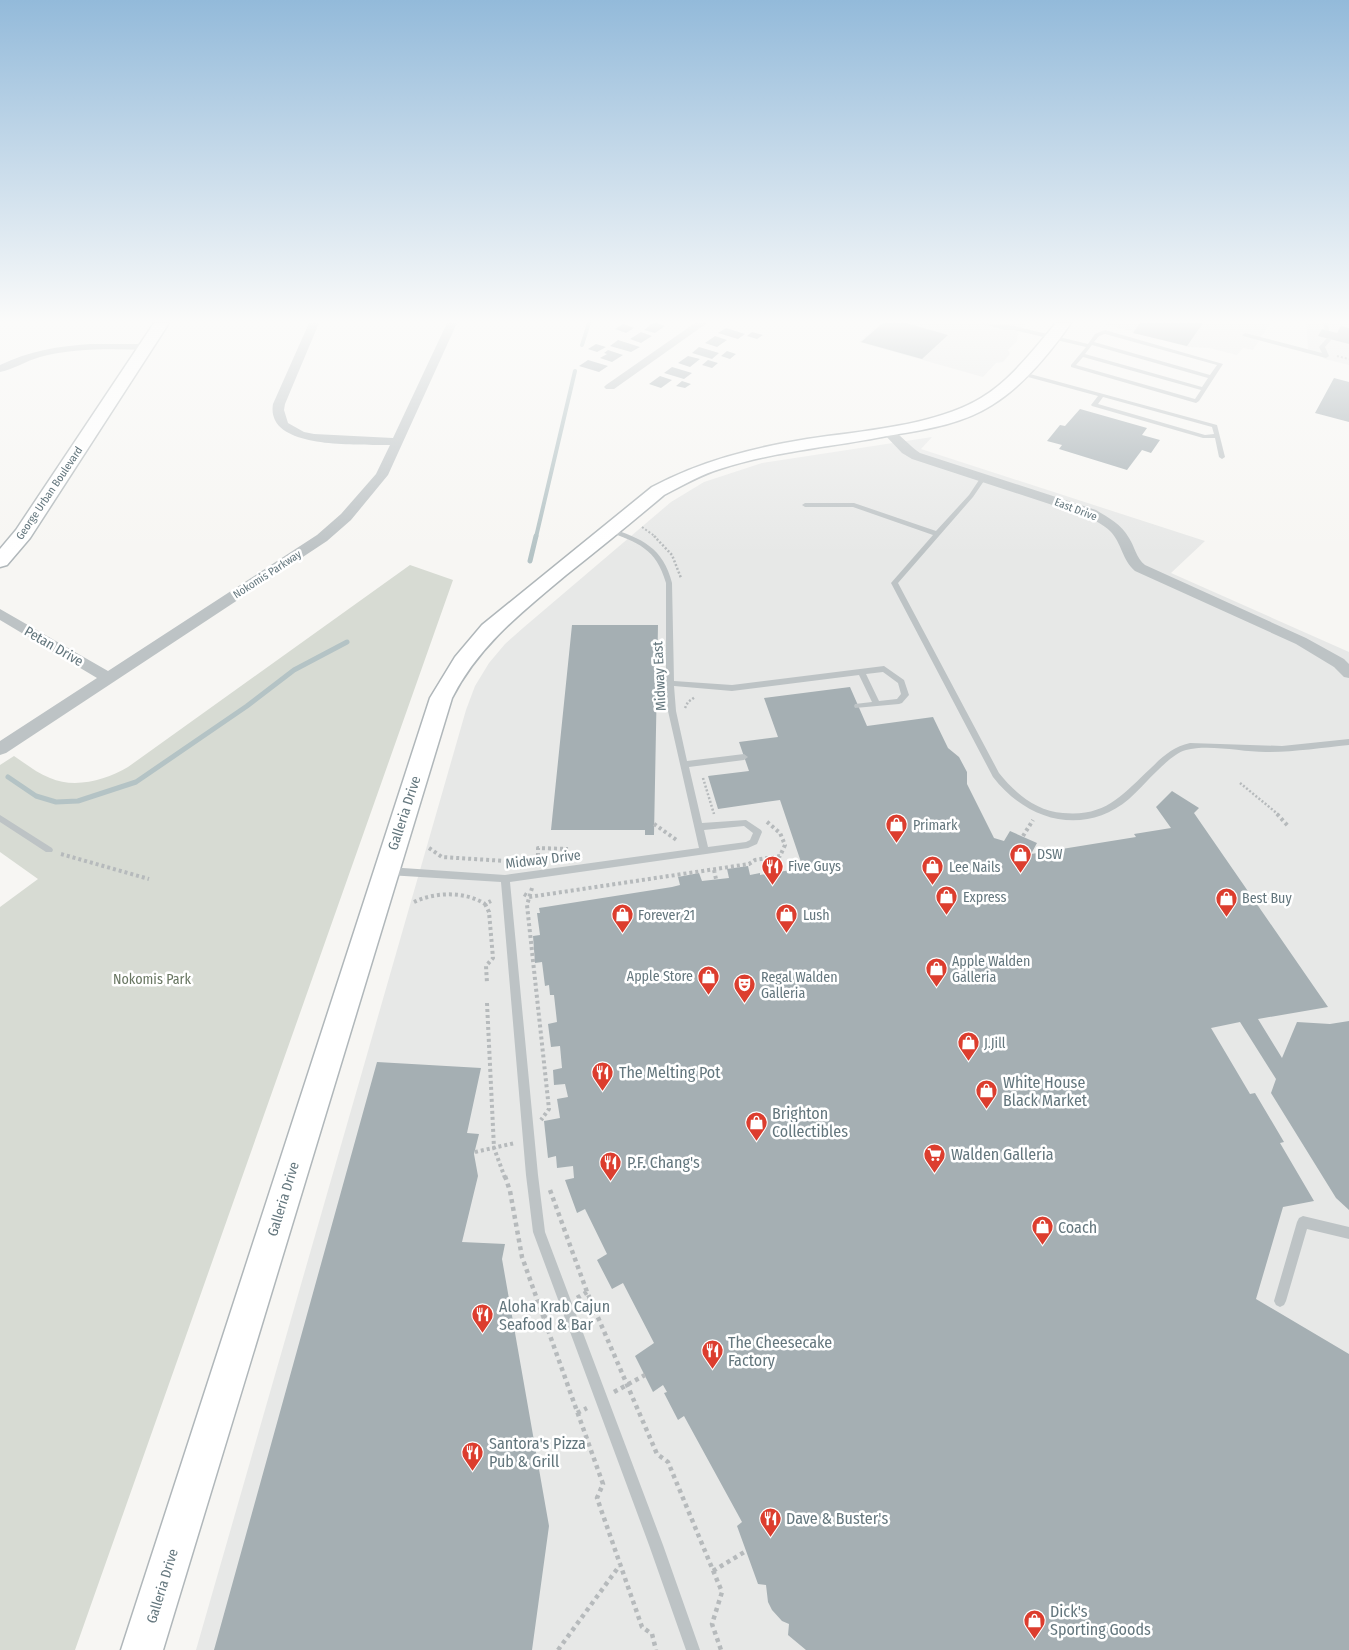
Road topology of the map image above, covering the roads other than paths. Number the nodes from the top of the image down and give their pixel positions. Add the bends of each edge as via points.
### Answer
1 (112, 400) edge
2 (281, 400) edge
3 (416, 400) edge
4 (988, 400) edge
5 (1098, 400) edge
6 (1120, 400) edge
7 (888, 432) junction
8 (1217, 436) junction
9 (397, 442) junction
10 (1222, 457) dead end
11 (983, 478) junction
12 (805, 505) dead end
13 (609, 530) junction
14 (938, 534) junction
15 (0, 561) edge
16 (0, 614) edge
17 (861, 672) junction
18 (1349, 673) edge
19 (109, 678) junction
20 (670, 683) junction
21 (877, 704) junction
22 (858, 706) dead end
23 (1349, 742) edge
24 (0, 749) edge
25 (744, 757) dead end
26 (685, 764) junction
27 (0, 818) edge
28 (699, 827) junction
29 (49, 850) road end
30 (704, 851) junction
31 (386, 871) junction
32 (505, 879) junction
33 (1349, 1234) edge
34 (1280, 1301) dead end
35 (142, 1650) edge
36 (693, 1650) edge

1 - 15 street, George Urban Boulevard via 23,534
2 - 9 street via 279,419 300,435
3 - 9 street, Nokomis Parkway
4 - 7 street, Galleria Drive via 933,423
5 - 8 lane via 1094,404 1205,437
6 - 8 lane via 1216,426
7 - 11 street, East Drive via 916,456
7 - 13 street, Galleria Drive via 761,452 714,463 658,491
8 - 10 lane
9 - 19 street, Nokomis Parkway via 382,475 366,496 322,538
11 - 14 lane
11 - 18 street, East Drive via 1104,520 1120,535 1140,568 1302,641
12 - 14 lane via 854,506
13 - 20 lane, Midway East via 651,549 667,570
13 - 31 street, Galleria Drive via 489,629 460,663 440,698
14 - 23 lane via 894,583 996,775 1007,790 1027,805 1063,817 1097,815 1113,808 1183,747 1274,750
16 - 19 street, Petan Drive
17 - 20 lane via 732,688
17 - 21 lane
17 - 21 lane via 884,669 901,682 905,695 899,701
19 - 24 street, Nokomis Parkway
20 - 26 lane, Midway East via 672,710
21 - 22 lane
25 - 26 lane
26 - 28 lane, Midway East
27 - 29 lane
28 - 30 lane, Midway East
28 - 30 lane, Midway Drive via 746,823 758,832 754,842 748,845
30 - 32 lane, Midway Drive
31 - 32 lane, Midway Drive
31 - 35 street, Galleria Drive
32 - 36 lane via 539,1232
33 - 34 lane via 1303,1222

